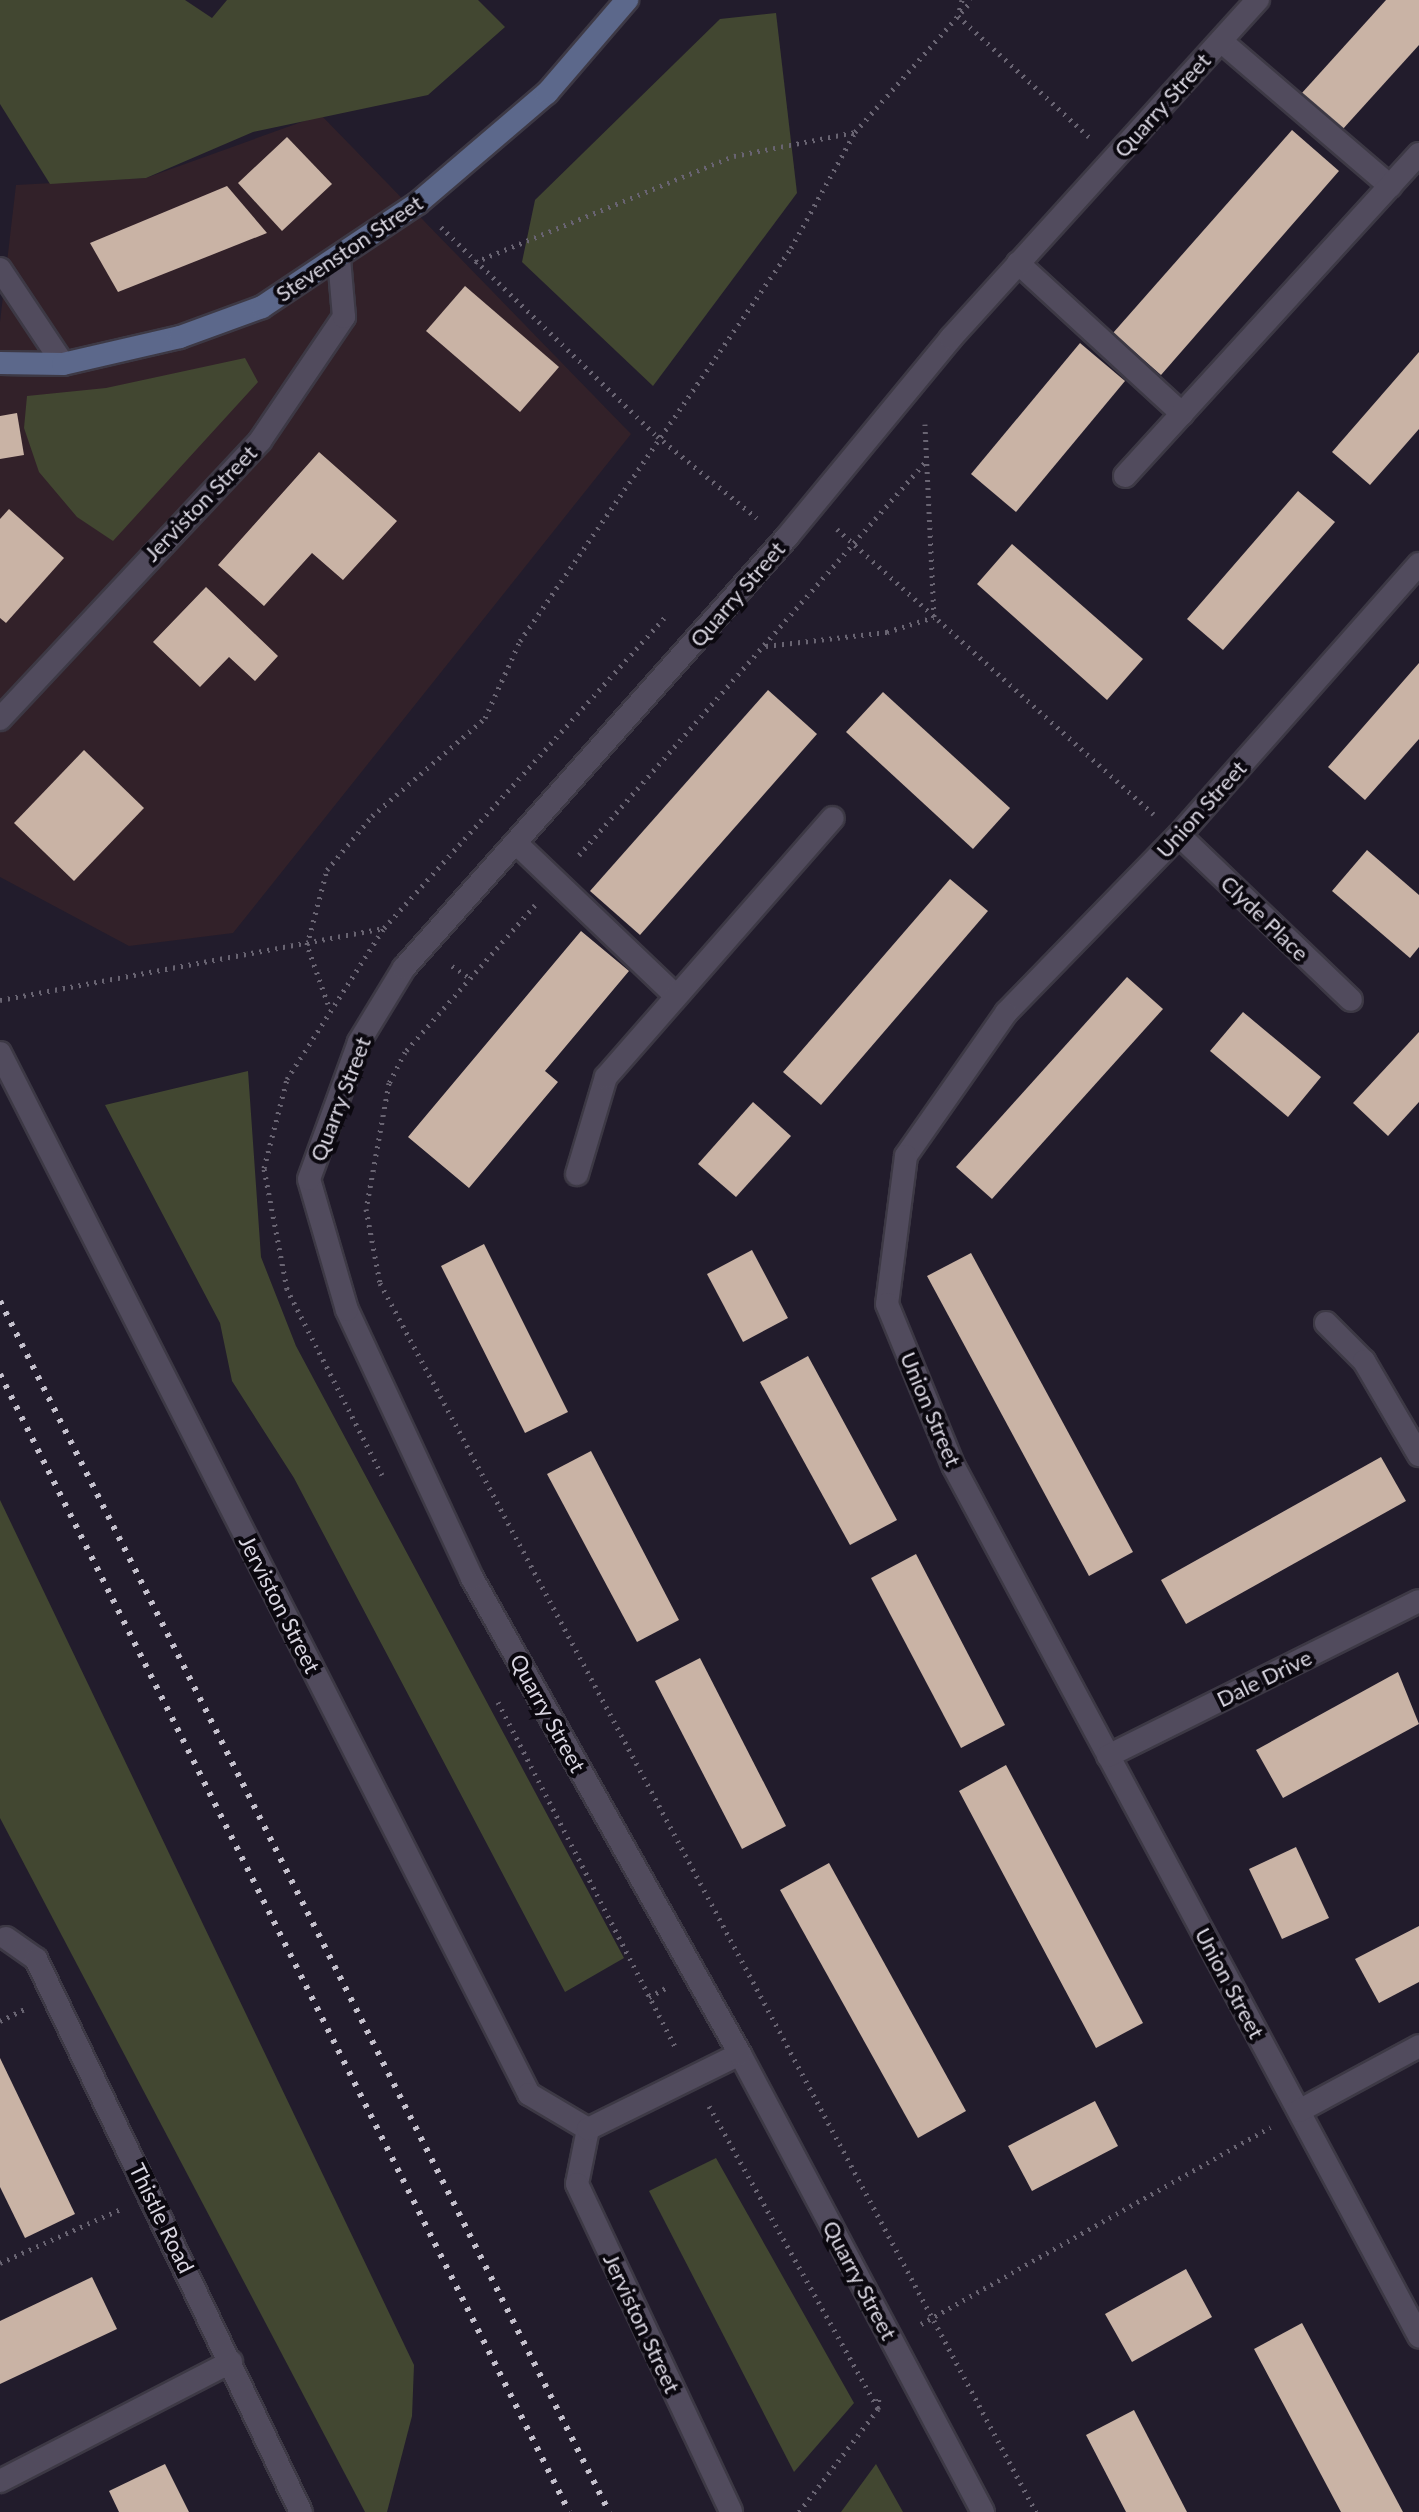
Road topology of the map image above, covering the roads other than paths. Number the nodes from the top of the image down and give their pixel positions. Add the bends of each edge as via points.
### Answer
1 (627, 0) edge
2 (1258, 0) edge
3 (1221, 41) junction
4 (1419, 154) edge
5 (1390, 186) junction
6 (339, 259) junction
7 (1018, 263) junction
8 (0, 269) edge
9 (0, 363) edge
10 (63, 364) junction
11 (1182, 414) junction
12 (1125, 476) dead end
13 (1419, 564) edge
14 (0, 719) edge
15 (833, 818) dead end
16 (1179, 835) junction
17 (519, 846) junction
18 (673, 993) junction
19 (1351, 1000) dead end
20 (0, 1053) edge
21 (577, 1174) dead end
22 (1326, 1323) dead end
23 (1419, 1455) edge
24 (1419, 1601) edge
25 (1108, 1756) junction
26 (3, 1939) edge
27 (1419, 2046) edge
28 (740, 2054) junction
29 (1299, 2111) junction
30 (588, 2129) junction
31 (1419, 2336) edge
32 (231, 2362) junction
33 (0, 2481) edge
34 (301, 2512) edge
35 (731, 2512) edge
36 (983, 2512) edge

1 - 6 main road, Stevenston Street via 547,93 418,203
2 - 3 street, Quarry Street
3 - 5 street
3 - 7 street, Quarry Street
4 - 5 street
5 - 11 street
6 - 10 main road, Stevenston Street via 262,307 180,337
6 - 14 street, Jerviston Street via 344,317 260,441
7 - 11 street
7 - 17 street, Quarry Street
8 - 10 street
9 - 10 main road, Stevenston Street
11 - 12 street
13 - 16 street, Union Street
15 - 18 street
16 - 19 street, Clyde Place
16 - 25 street, Union Street via 1006,1013 906,1156 887,1304 954,1467
17 - 18 street
17 - 28 street, Quarry Street via 404,968 359,1042 309,1179 347,1310 472,1578
18 - 21 street via 606,1077
20 - 30 street, Jerviston Street via 529,2094
22 - 23 street via 1364,1361
24 - 25 street, Dale Drive
25 - 29 street, Union Street
26 - 32 street, Thistle Road via 36,1959
27 - 29 street
28 - 30 street
28 - 36 street, Quarry Street
29 - 31 street, Union Street
30 - 35 street, Jerviston Street via 577,2184
32 - 33 street
32 - 34 street, Thistle Road

